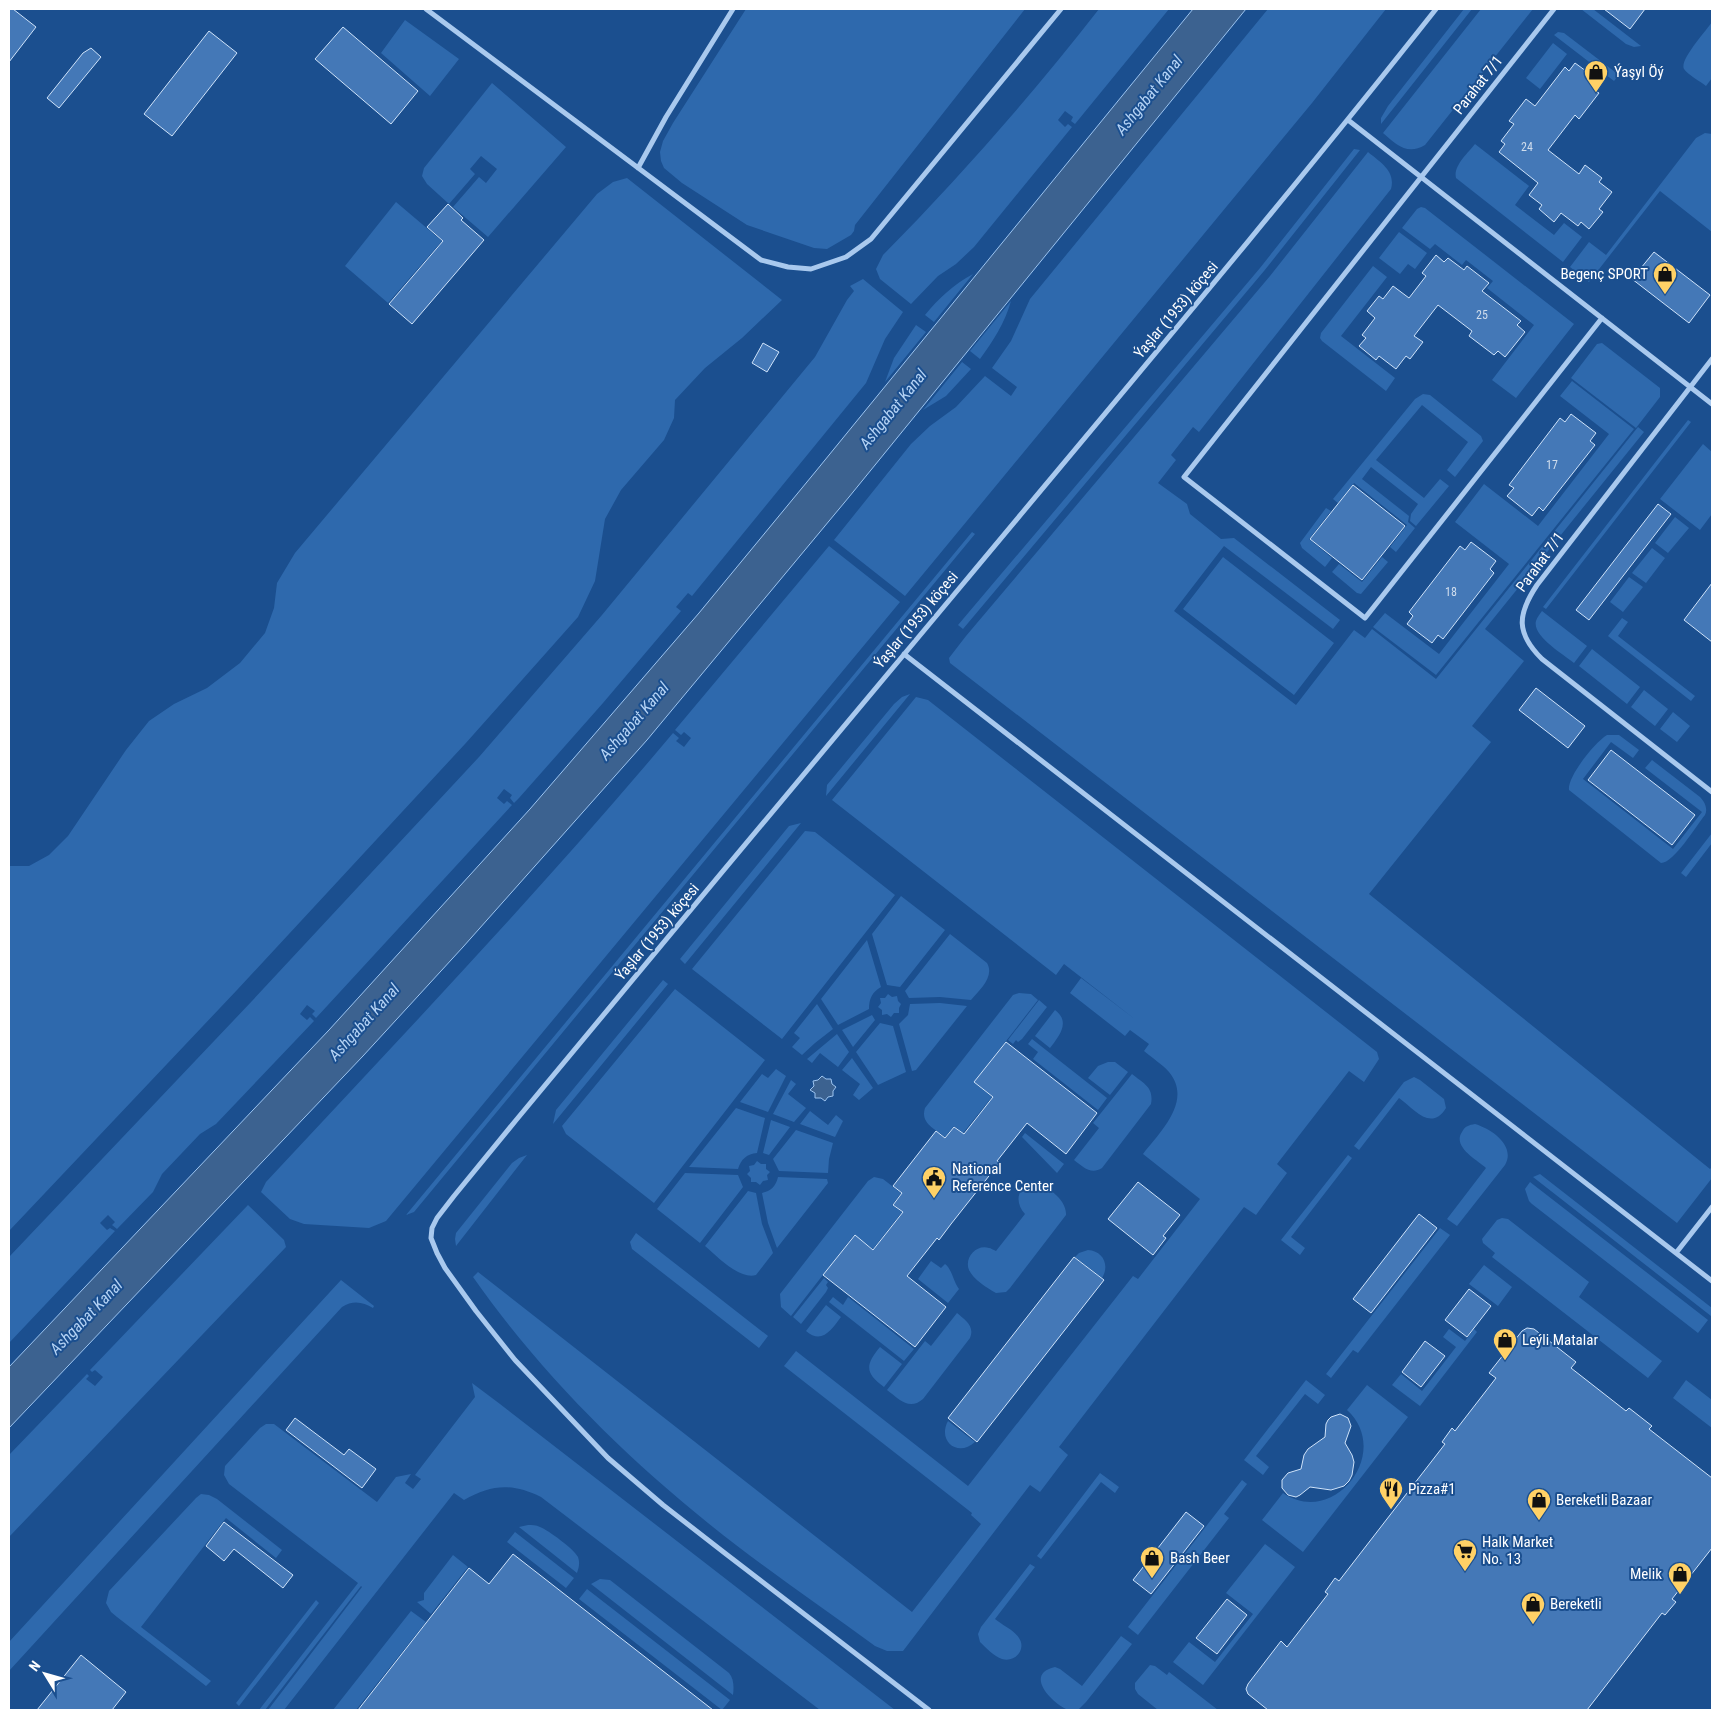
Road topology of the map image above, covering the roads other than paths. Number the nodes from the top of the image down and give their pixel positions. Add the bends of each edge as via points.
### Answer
1 (426, 9) edge
2 (733, 9) edge
3 (1061, 9) edge
4 (1436, 9) edge
5 (1554, 9) edge
6 (1348, 120) junction
7 (638, 168) junction
8 (1421, 177) junction
9 (1602, 318) junction
10 (1712, 359) edge
11 (1690, 387) junction
12 (1712, 404) edge
13 (904, 654) junction
14 (1712, 792) edge
15 (1712, 1207) edge
16 (1676, 1253) junction
17 (1712, 1281) edge
18 (929, 1710) edge

1 - 7 street
2 - 7 street
3 - 7 street via 871,239 846,257 812,269 788,268 761,260
4 - 6 street, Ýaşlar (1953) köçesi
5 - 8 street, Parahat 7/1
6 - 8 street
6 - 13 street, Ýaşlar (1953) köçesi
8 - 9 street
8 - 9 street, Parahat 7/1 via 1184,477 1365,618
9 - 11 street
10 - 11 street, Parahat 7/1
11 - 12 street
11 - 14 street, Parahat 7/1 via 1537,584 1526,603 1522,619 1527,641 1542,660
13 - 16 street
13 - 18 street, Ýaşlar (1953) köçesi via 454,1196 437,1218 431,1238 455,1283 515,1360 608,1458 719,1549
15 - 16 street
16 - 17 street

